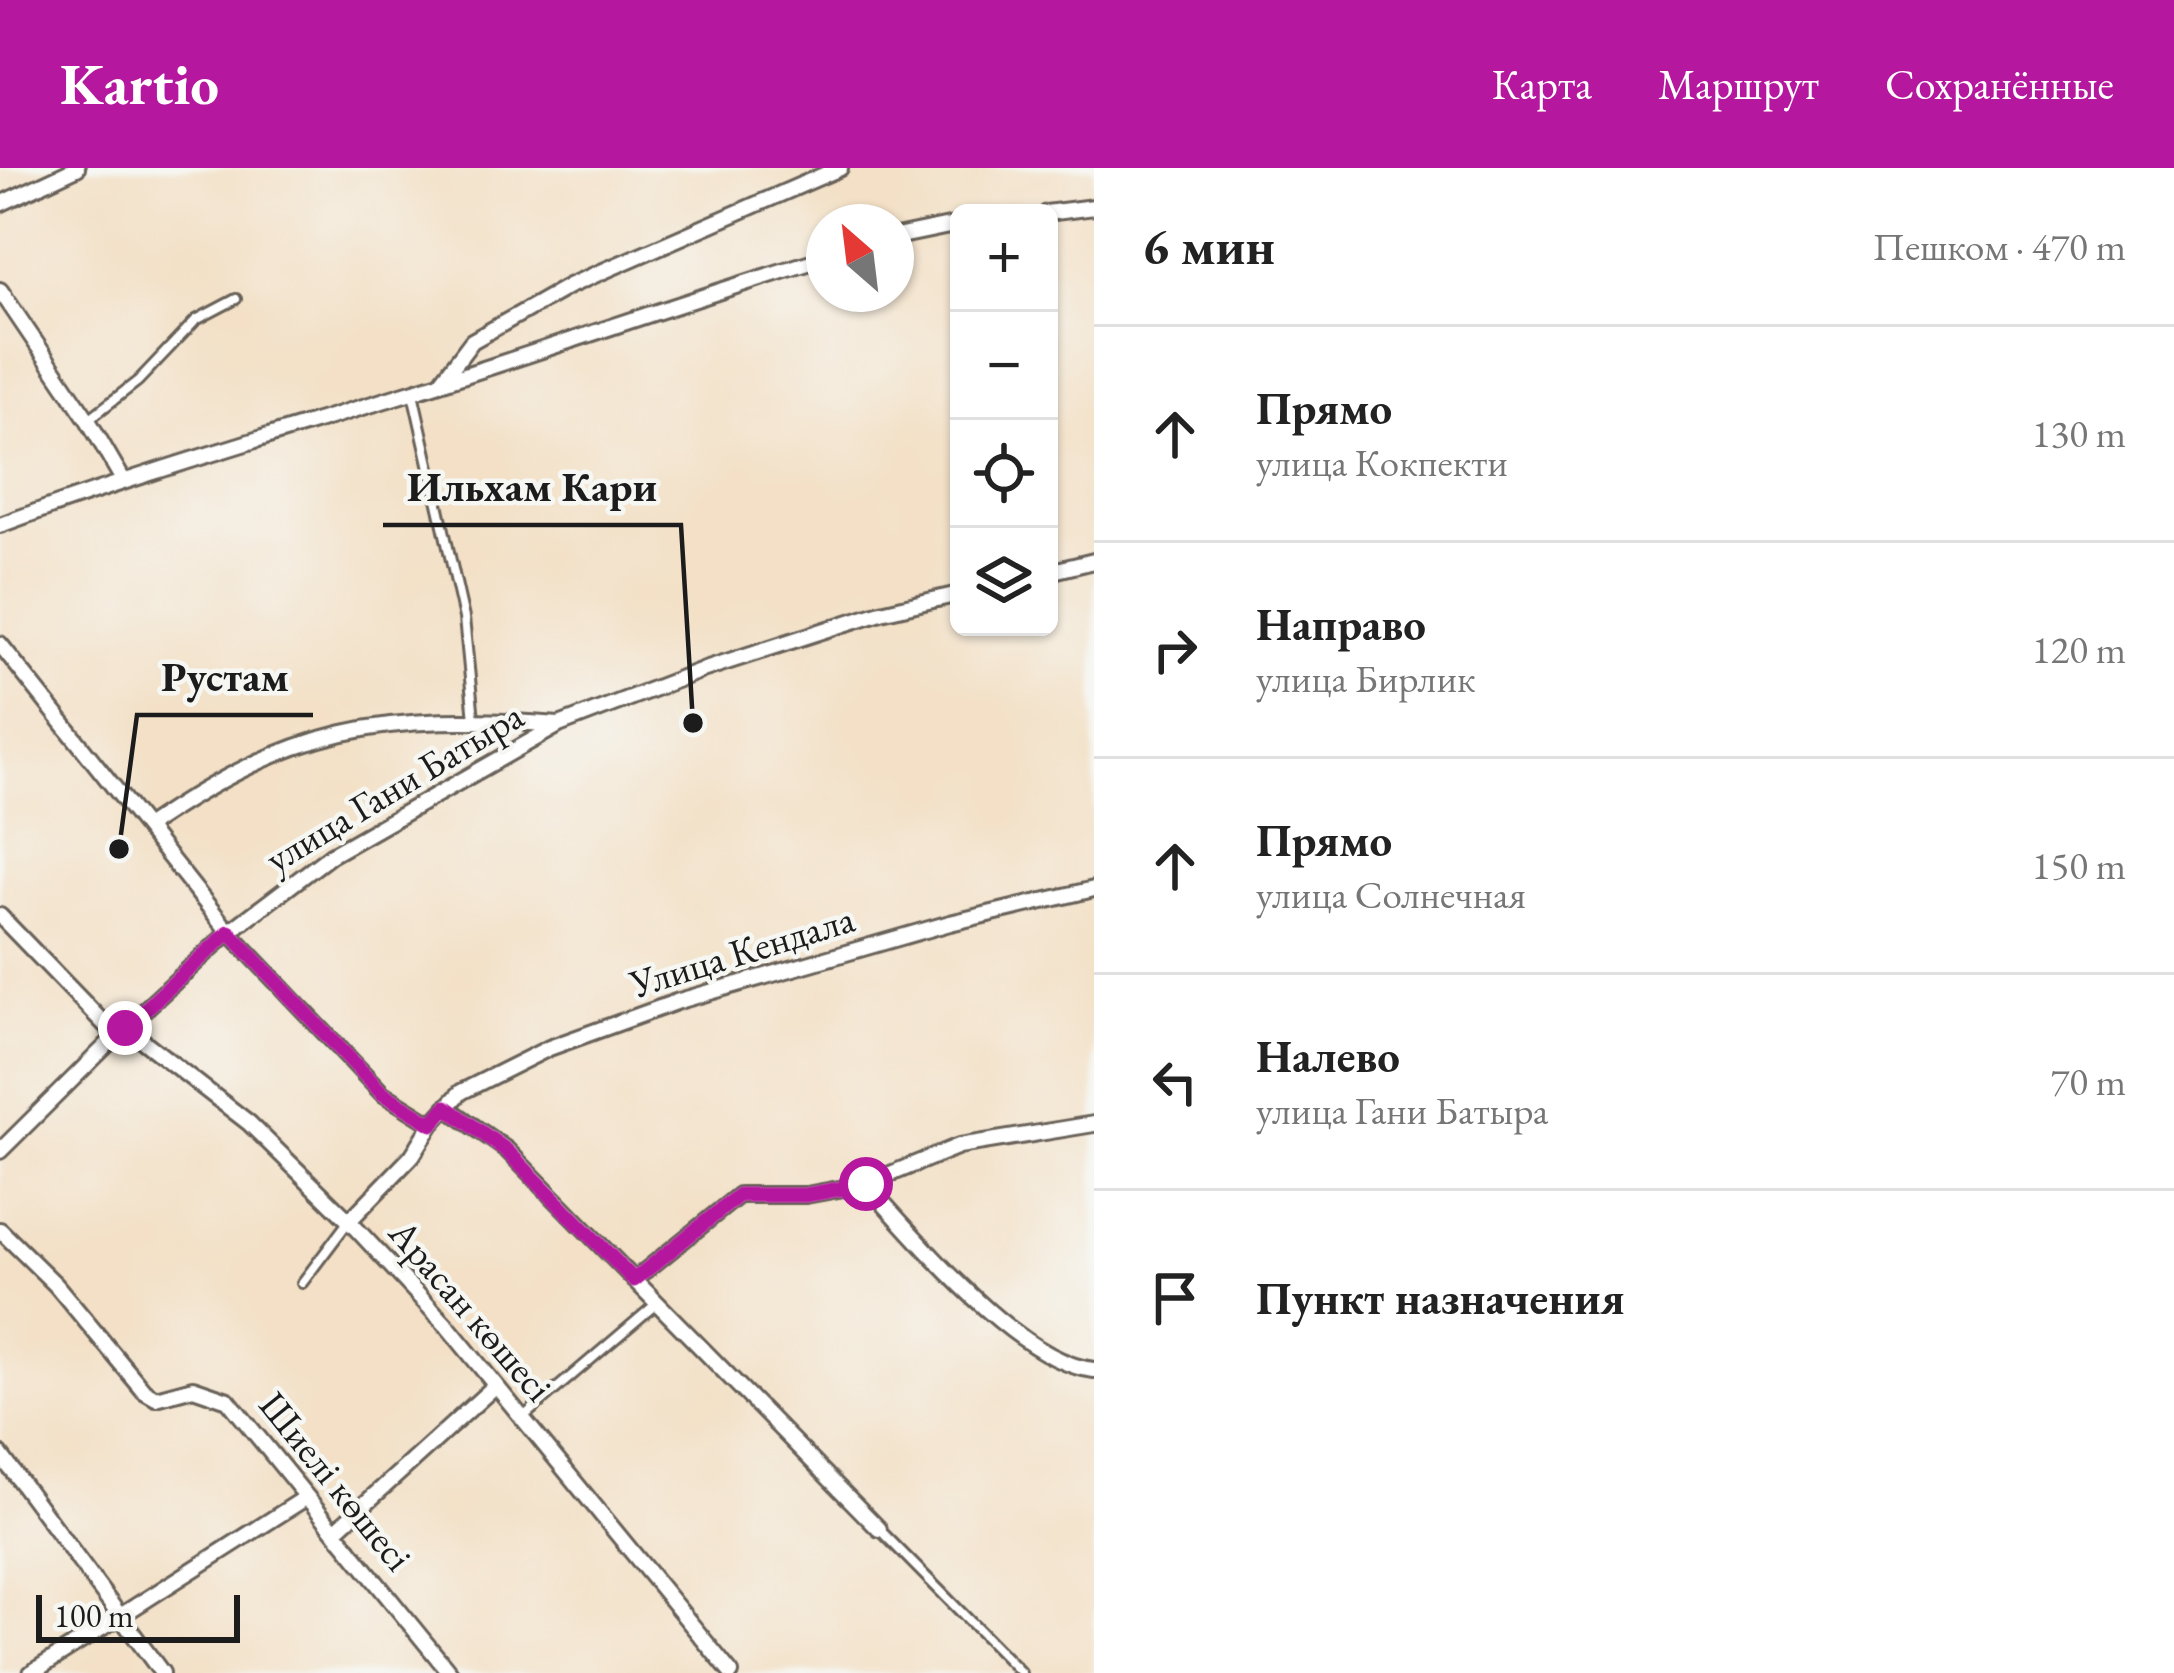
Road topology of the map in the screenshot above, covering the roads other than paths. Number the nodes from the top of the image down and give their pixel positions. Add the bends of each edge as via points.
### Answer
1 (77, 168) edge
2 (840, 168) edge
3 (0, 204) edge
4 (1094, 207) edge
5 (1058, 212) edge
6 (950, 226) edge
7 (914, 233) edge
8 (806, 264) edge
9 (0, 290) edge
10 (236, 299) dead end
11 (441, 382) junction
12 (413, 392) junction
13 (88, 420) junction
14 (123, 480) junction
15 (0, 524) edge
16 (1094, 561) edge
17 (1058, 570) edge
18 (950, 596) edge
19 (0, 644) edge
20 (474, 719) junction
21 (559, 725) junction
22 (146, 827) junction
23 (1094, 889) edge
24 (0, 916) edge
25 (229, 932) junction
26 (120, 1032) junction
27 (446, 1107) junction
28 (432, 1124) junction
29 (1094, 1124) edge
30 (0, 1150) edge
31 (866, 1184) junction
32 (349, 1221) junction
33 (0, 1231) edge
34 (634, 1280) junction
35 (302, 1283) dead end
36 (657, 1303) junction
37 (1094, 1370) edge
38 (496, 1386) junction
39 (523, 1418) junction
40 (0, 1454) edge
41 (307, 1497) junction
42 (880, 1529) joint
43 (335, 1531) junction
44 (121, 1617) junction
45 (31, 1673) edge
46 (162, 1673) edge
47 (450, 1673) edge
48 (730, 1673) edge
49 (1022, 1673) edge

1 - 3 street
2 - 11 street via 568,286 472,341
4 - 5 street
6 - 7 street
8 - 11 street
9 - 13 street
10 - 13 lane via 196,320
11 - 12 street
12 - 14 street
12 - 20 lane via 464,618
13 - 14 street
14 - 15 street
16 - 17 street
18 - 21 street, улица Гани Батыра via 705,669
19 - 22 street
20 - 21 street, улица Гани Батыра
20 - 22 street, улица Гани Батыра via 307,741 231,774
21 - 25 street, улица Гани Батыра via 332,855
22 - 25 street
23 - 27 street, Улица Кендала via 679,1001 549,1048
24 - 26 street, Арасан көшесі
25 - 26 street, улица Гани Батыра
25 - 28 street via 382,1093
26 - 30 street, улица Гани Батыра
26 - 32 street, Арасан көшесі via 249,1123
27 - 28 street, Улица Кендала
27 - 34 street via 506,1150
28 - 32 street, Улица Кендала
29 - 31 street via 958,1146
31 - 34 street via 739,1195
31 - 37 street via 1029,1344
32 - 35 lane
32 - 38 street, Арасан көшесі
33 - 41 street, Шиелі көшесі via 144,1391 156,1398 193,1388 227,1400
34 - 36 street
36 - 39 lane
36 - 42 street
38 - 39 street, Арасан көшесі
38 - 43 street
39 - 48 street, Арасан көшесі
40 - 44 street
41 - 43 street, Шиелі көшесі
41 - 44 street
42 - 49 lane
43 - 47 street, Шиелі көшесі
44 - 45 street
44 - 46 street

